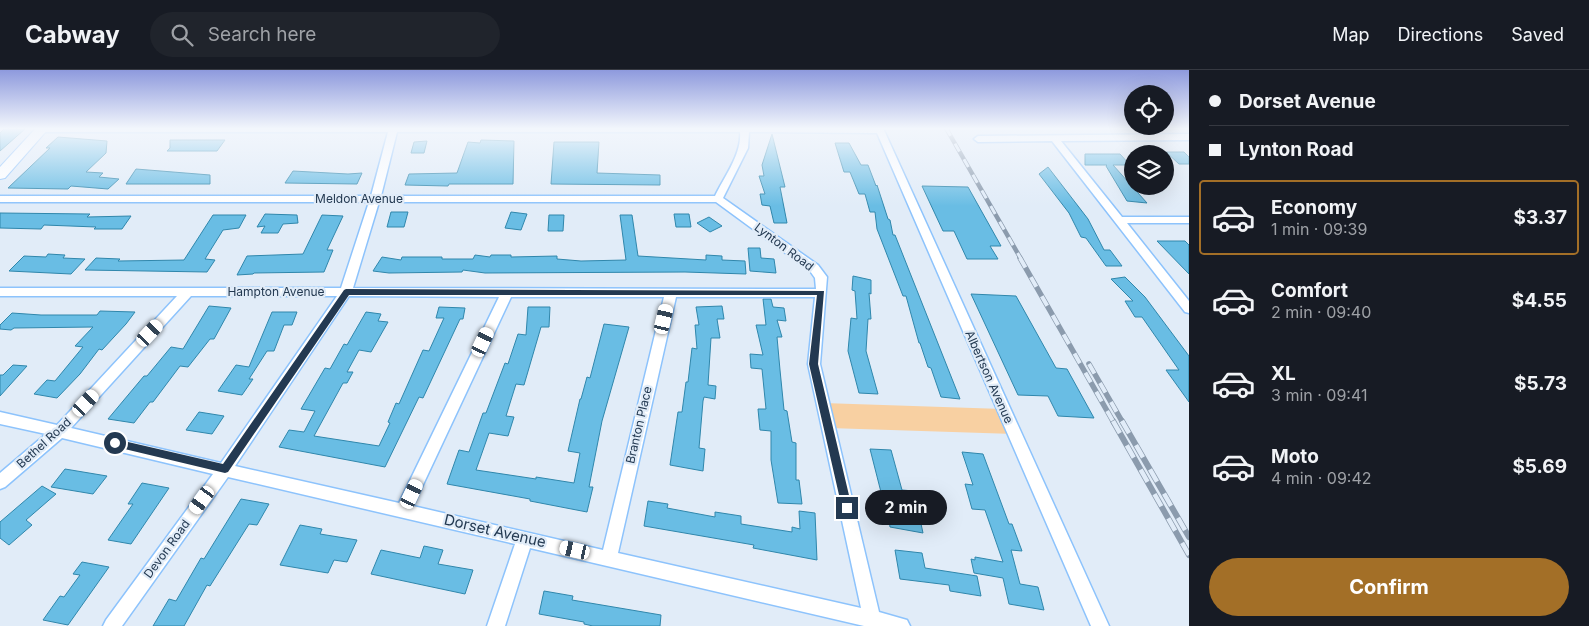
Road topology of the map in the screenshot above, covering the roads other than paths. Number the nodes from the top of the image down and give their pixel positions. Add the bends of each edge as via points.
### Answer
1 (18, 154) edge
2 (387, 154) edge
3 (740, 154) edge
4 (890, 154) edge
5 (1067, 154) edge
6 (1, 172) edge
7 (718, 198) junction
8 (375, 199) junction
9 (0, 200) edge
10 (1120, 220) junction
11 (1189, 220) edge
12 (0, 292) edge
13 (188, 292) junction
14 (346, 292) junction
15 (507, 292) junction
16 (671, 292) junction
17 (821, 293) junction
18 (1189, 309) edge
19 (0, 418) edge
20 (60, 431) junction
21 (225, 469) junction
22 (0, 482) edge
23 (404, 510) junction
24 (525, 538) junction
25 (609, 558) junction
26 (872, 620) junction
27 (112, 626) edge
28 (496, 626) edge
29 (901, 626) edge
30 (1100, 626) edge

1 - 6 main road
2 - 8 street, Devon Road
3 - 7 street
4 - 30 street, Albertson Avenue
5 - 10 street
7 - 8 street, Meldon Avenue
7 - 17 street, Lynton Road via 814,268 821,277
8 - 9 street, Meldon Avenue
8 - 14 street, Devon Road
10 - 11 street
10 - 18 street
12 - 13 street, Hampton Avenue
13 - 14 street, Hampton Avenue
13 - 20 street, Bethel Road
14 - 15 street, Hampton Avenue
14 - 21 street, Devon Road
15 - 16 street, Hampton Avenue
15 - 23 street
16 - 17 street, Hampton Avenue
16 - 25 street, Branton Place
17 - 26 street, Lynton Road via 814,364
19 - 20 street, Dorset Avenue
20 - 21 street, Dorset Avenue
20 - 22 street, Bethel Road
21 - 23 street, Dorset Avenue
21 - 27 street, Devon Road
23 - 24 street, Dorset Avenue
24 - 25 street, Dorset Avenue
24 - 28 street
25 - 26 street, Dorset Avenue
26 - 29 street, Dorset Avenue

